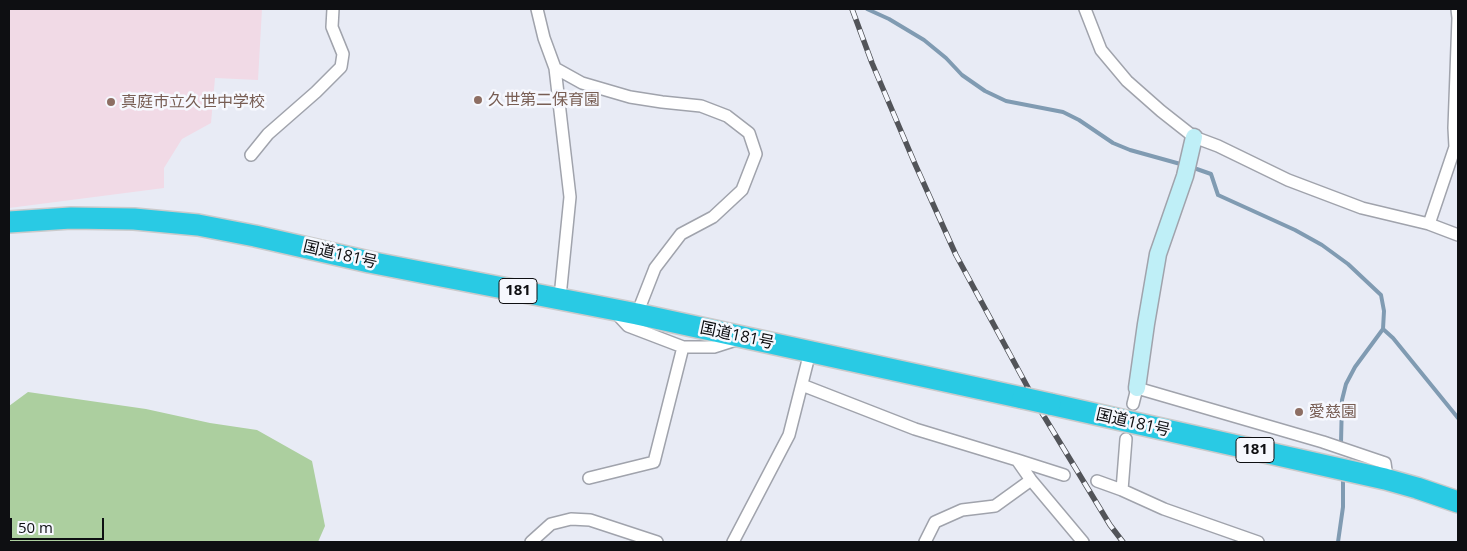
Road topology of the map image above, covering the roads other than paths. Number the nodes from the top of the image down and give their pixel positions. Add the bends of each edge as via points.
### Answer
1 (333, 9) edge
2 (537, 9) edge
3 (1085, 9) edge
4 (1457, 9) edge
5 (555, 68) junction
6 (1194, 137) junction
7 (251, 155) dead end
8 (9, 222) edge
9 (1430, 224) junction
10 (1458, 235) edge
11 (559, 299) junction
12 (613, 310) junction
13 (637, 314) junction
14 (743, 338) junction
15 (683, 347) junction
16 (810, 352) junction
17 (802, 384) junction
18 (1137, 388) junction
19 (1133, 404) dead end
20 (1126, 439) dead end
21 (1017, 460) junction
22 (1064, 474) dead end
23 (589, 478) dead end
24 (1385, 479) junction
25 (1032, 480) junction
26 (1097, 481) dead end
27 (1122, 490) junction
28 (1458, 502) edge
29 (531, 542) edge
30 (657, 542) edge
31 (733, 542) edge
32 (925, 542) edge
33 (1083, 542) edge
34 (1258, 542) edge

1 - 7 street via 332,27 343,54 341,67 268,134
2 - 5 street
3 - 6 street via 1101,50 1127,81
4 - 9 street via 1455,147
5 - 11 street via 570,197
5 - 13 street via 582,83 630,97 701,106 727,116 749,133 756,154 742,190 713,217 681,234 655,268
6 - 9 street via 1288,180 1362,208
6 - 18 street via 1185,176 1158,254
8 - 11 highway, 国道181号 / 181 via 71,218 134,219 198,225
9 - 10 street
11 - 12 highway, 国道181号 / 181
12 - 13 highway, 国道181号 / 181
12 - 15 street via 628,326
13 - 14 highway, 国道181号 / 181
14 - 15 street via 714,347
14 - 16 highway, 国道181号 / 181
15 - 23 street via 654,462
16 - 17 street
16 - 24 highway, 国道181号 / 181, bridge
17 - 21 street via 915,429
17 - 31 street via 788,435
18 - 19 street
18 - 24 street via 1385,463
20 - 27 street
21 - 22 street
21 - 25 street
24 - 28 highway, 国道181号 / 181
25 - 32 street via 995,506 962,510 934,522
25 - 33 street
26 - 27 street
27 - 34 street via 1164,509
29 - 30 street via 551,524 571,519 590,520

